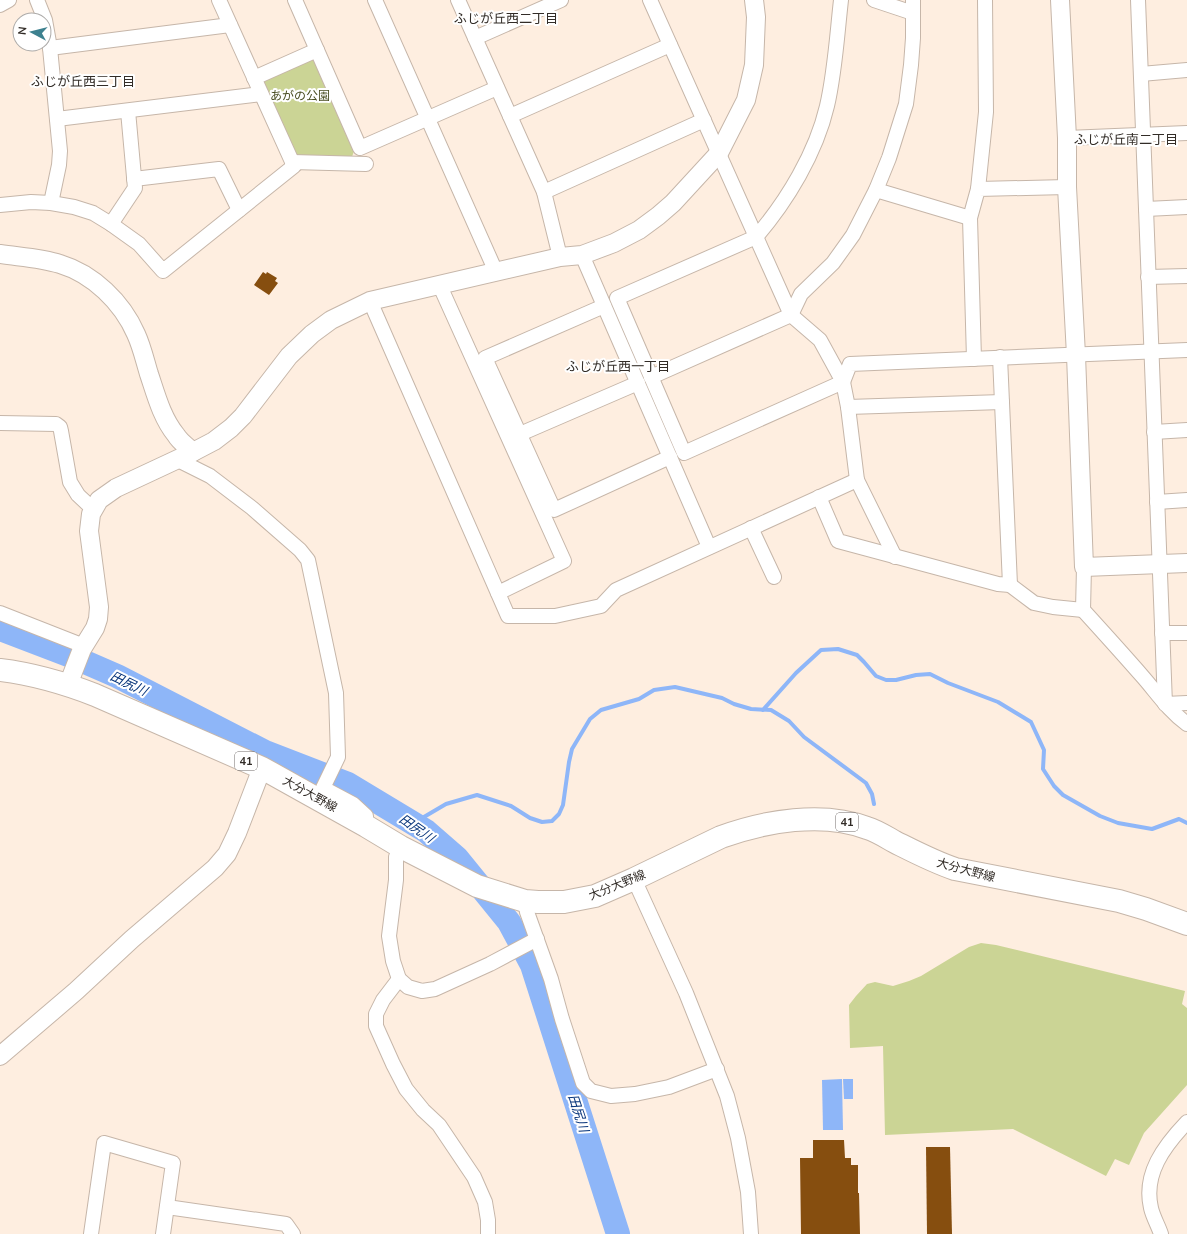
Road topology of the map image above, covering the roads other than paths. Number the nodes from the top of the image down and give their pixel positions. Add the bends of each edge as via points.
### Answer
1 (9, 0) edge
2 (37, 0) edge
3 (219, 0) edge
4 (295, 0) edge
5 (375, 0) edge
6 (458, 0) edge
7 (562, 0) edge
8 (650, 0) edge
9 (754, 0) edge
10 (840, 0) edge
11 (874, 0) edge
12 (985, 0) edge
13 (1060, 0) edge
14 (1138, 0) edge
15 (0, 5) edge
16 (913, 7) edge
17 (42, 12) edge
18 (230, 25) junction
19 (475, 38) junction
20 (670, 45) junction
21 (52, 48) edge
22 (317, 50) junction
23 (50, 52) edge
24 (1187, 70) edge
25 (1141, 74) junction
26 (254, 78) junction
27 (497, 88) junction
28 (261, 94) junction
29 (128, 111) junction
30 (510, 116) junction
31 (428, 118) junction
32 (57, 120) junction
33 (704, 120) junction
34 (1187, 132) edge
35 (1143, 134) junction
36 (1067, 138) junction
37 (719, 153) junction
38 (292, 162) junction
39 (366, 164) dead end
40 (134, 179) junction
41 (1067, 187) junction
42 (978, 189) junction
43 (876, 190) junction
44 (544, 192) junction
45 (51, 203) junction
46 (0, 205) edge
47 (1187, 207) edge
48 (1146, 209) junction
49 (239, 210) junction
50 (970, 218) junction
51 (111, 224) junction
52 (756, 237) junction
53 (0, 254) edge
54 (582, 255) junction
55 (560, 257) junction
56 (496, 272) junction
57 (1187, 276) edge
58 (1148, 277) junction
59 (440, 286) junction
60 (370, 302) junction
61 (604, 306) junction
62 (791, 315) junction
63 (1187, 350) edge
64 (1151, 352) junction
65 (1076, 355) junction
66 (1000, 357) junction
67 (974, 359) junction
68 (651, 377) junction
69 (843, 382) junction
70 (638, 383) junction
71 (1002, 402) junction
72 (848, 407) junction
73 (0, 423) edge
74 (1187, 430) edge
75 (1154, 432) junction
76 (520, 434) junction
77 (186, 456) junction
78 (670, 457) junction
79 (857, 480) junction
80 (819, 497) junction
81 (1187, 500) edge
82 (1157, 502) junction
83 (93, 509) junction
84 (751, 528) junction
85 (709, 548) junction
86 (895, 557) junction
87 (1187, 563) edge
88 (1159, 564) junction
89 (1084, 567) junction
90 (774, 577) dead end
91 (1010, 585) junction
92 (498, 592) junction
93 (1083, 610) junction
94 (0, 614) edge
95 (1162, 633) junction
96 (1187, 633) edge
97 (83, 647) junction
98 (0, 670) edge
99 (71, 677) junction
100 (1187, 703) edge
101 (1165, 704) junction
102 (1187, 724) edge
103 (262, 768) junction
104 (366, 826) junction
105 (401, 847) junction
106 (634, 879) junction
107 (516, 898) junction
108 (1187, 924) edge
109 (537, 939) junction
110 (399, 979) junction
111 (0, 1056) edge
112 (717, 1069) junction
113 (1187, 1122) edge
114 (167, 1207) junction
115 (91, 1234) edge
116 (163, 1234) edge
117 (293, 1234) edge
118 (488, 1234) edge
119 (751, 1234) edge
120 (1161, 1234) edge

1 - 15 street
2 - 17 street
3 - 18 street
4 - 22 street
5 - 31 street
6 - 19 street
7 - 19 street
8 - 20 street
9 - 37 street via 754,65 746,100
10 - 52 street via 832,85 816,141 798,179
11 - 16 street
12 - 42 street via 986,112
13 - 36 street
14 - 25 street
16 - 43 street via 913,38 906,104
18 - 21 street
18 - 26 street
19 - 27 street
20 - 30 street
20 - 33 street
22 - 26 street
22 - 31 street via 360,148
23 - 32 street
24 - 25 street
25 - 35 street
26 - 28 street
27 - 30 street
27 - 31 street
28 - 29 street
28 - 38 street
29 - 32 street
29 - 40 street
30 - 44 street
31 - 56 street
32 - 45 street via 59,165
33 - 37 street
33 - 44 street
34 - 35 street
35 - 36 street
35 - 48 street
36 - 41 street
37 - 52 street
37 - 54 street via 658,216 614,243
38 - 39 street
38 - 49 street via 294,166
40 - 49 street via 219,169
40 - 51 street via 135,188
41 - 42 street
41 - 65 street
42 - 50 street
43 - 50 street
43 - 62 street via 853,235 833,263 801,294
44 - 55 street
45 - 46 street
45 - 51 street via 93,213
47 - 48 street
48 - 58 street
49 - 51 street via 163,271 139,244
50 - 67 street
52 - 62 street
52 - 68 street via 617,298
53 - 77 street via 61,264 79,272 112,297 126,314 136,334 159,404
54 - 55 street
54 - 61 street
55 - 56 street
56 - 59 street
57 - 58 street
58 - 64 street
59 - 60 street
59 - 92 street via 564,561
60 - 77 street via 331,320 312,334 289,356 231,428 214,441
60 - 92 street
61 - 70 street
61 - 76 street via 485,358
62 - 68 street
62 - 69 street via 820,340
63 - 64 street
64 - 65 street
64 - 75 street
65 - 66 street
65 - 89 street
66 - 67 street
66 - 71 street
67 - 69 street via 850,364
68 - 69 street via 684,453
69 - 72 street
70 - 76 street
70 - 78 street
71 - 72 street
71 - 91 street
72 - 79 street
73 - 83 street via 56,424 60,427 70,482
74 - 75 street
75 - 82 street
76 - 78 street via 554,510
77 - 83 street via 107,494
77 - 104 street via 234,493 300,550 308,560 336,693 338,753 323,788 353,804 366,816
78 - 85 street
79 - 80 street
79 - 86 street
80 - 84 street
80 - 86 street via 838,541
81 - 82 street
82 - 88 street
83 - 97 street via 90,541 99,613 95,628
84 - 85 street
84 - 90 street
85 - 92 street via 616,590 601,606 555,616 508,616
86 - 91 street
87 - 88 street
88 - 89 street
88 - 95 street
89 - 93 street
91 - 93 street via 1034,602
93 - 101 street
94 - 97 street
95 - 96 street
95 - 101 street
97 - 99 street
98 - 99 main road, 大分大野線 / 41 via 29,675
99 - 103 main road, 大分大野線 / 41 via 95,695
100 - 101 street
101 - 102 street
103 - 104 main road, 大分大野線 / 41
103 - 111 street via 237,833 227,854 215,868
104 - 105 main road, 大分大野線 / 41
105 - 107 main road, 大分大野線 / 41 via 478,886
105 - 110 street via 396,857 396,880 389,936
106 - 107 main road, 大分大野線 / 41 via 595,896 564,902 538,902
106 - 108 main road, 大分大野線 / 41 via 740,830 791,821 828,819 869,828 936,863 956,869 1119,901
106 - 112 street via 686,993
107 - 109 street via 527,912
109 - 110 street via 435,989 422,991 408,987
109 - 112 street via 552,979 583,1083 591,1091 611,1096 635,1094 669,1088
110 - 118 street via 376,1014 376,1026 406,1089 439,1125 474,1177 485,1202
112 - 119 street via 738,1138 748,1192
113 - 120 street via 1162,1152 1152,1170 1148,1194 1151,1210
114 - 115 street via 173,1164 104,1142
114 - 116 street
114 - 117 street via 286,1224

